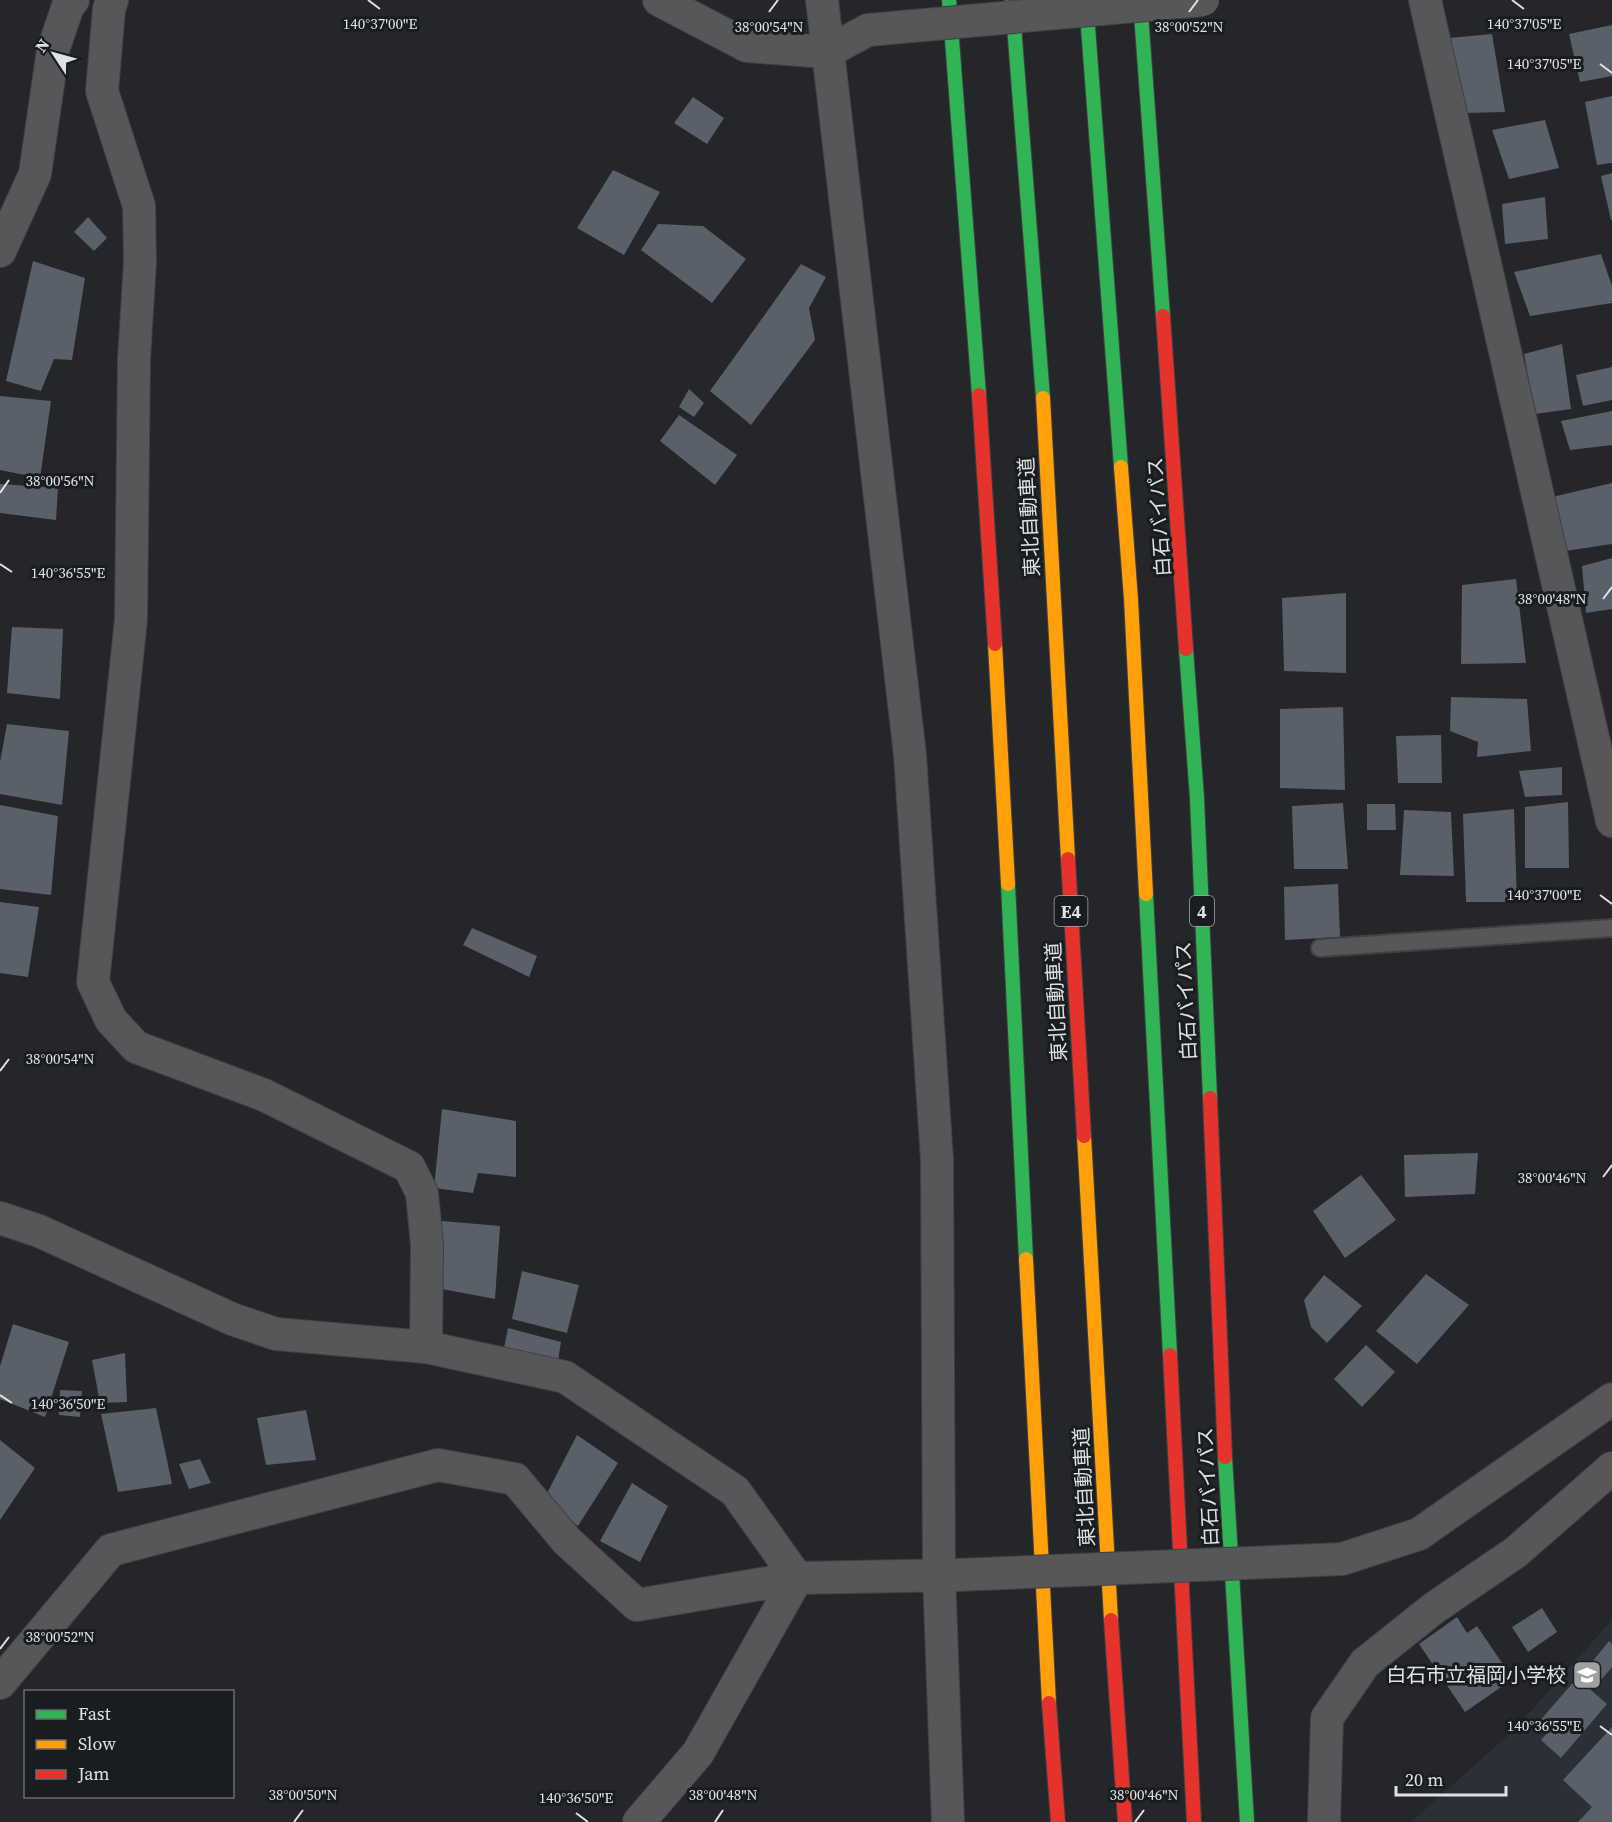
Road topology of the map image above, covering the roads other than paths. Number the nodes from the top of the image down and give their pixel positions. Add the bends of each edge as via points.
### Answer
1 (73, 0) edge
2 (112, 0) edge
3 (660, 0) edge
4 (822, 0) edge
5 (950, 0) edge
6 (1012, 0) edge
7 (1086, 0) edge
8 (1140, 0) edge
9 (1203, 0) edge
10 (1425, 0) edge
11 (827, 52) junction
12 (0, 251) edge
13 (1612, 821) edge
14 (1612, 928) edge
15 (1320, 948) dead end
16 (0, 1218) edge
17 (426, 1347) junction
18 (1612, 1399) edge
19 (1612, 1468) edge
20 (948, 1575) junction
21 (797, 1578) junction
22 (0, 1683) edge
23 (639, 1822) edge
24 (948, 1822) edge
25 (1058, 1822) edge
26 (1125, 1822) edge
27 (1194, 1822) edge
28 (1247, 1822) edge
29 (1324, 1822) edge

1 - 12 street via 53,50 35,174
2 - 17 street via 102,91 139,206 140,262 134,359 131,619 93,982 111,1020 136,1047 264,1095 409,1167 422,1193 427,1245
3 - 11 street via 747,46
4 - 11 street
5 - 25 highway via 974,308 1011,934 1043,1626
6 - 26 highway, 東北自動車道 / E4 via 1038,328 1114,1688
7 - 27 highway, 白石バイパス via 1131,599
8 - 28 highway, 白石バイパス / 4 via 1197,798 1228,1517
9 - 11 street, bridge via 868,30
10 - 13 street
11 - 20 street via 910,755 937,1160
14 - 15 lane
16 - 17 street via 39,1231 232,1319 276,1334
17 - 21 street via 565,1377 735,1491
18 - 20 street, bridge via 1419,1534 1341,1559
19 - 29 street via 1516,1552 1434,1608 1365,1663 1327,1718
20 - 21 street
20 - 24 street
21 - 22 street via 637,1605 567,1541 515,1479 438,1465 111,1550
21 - 23 street via 698,1753

